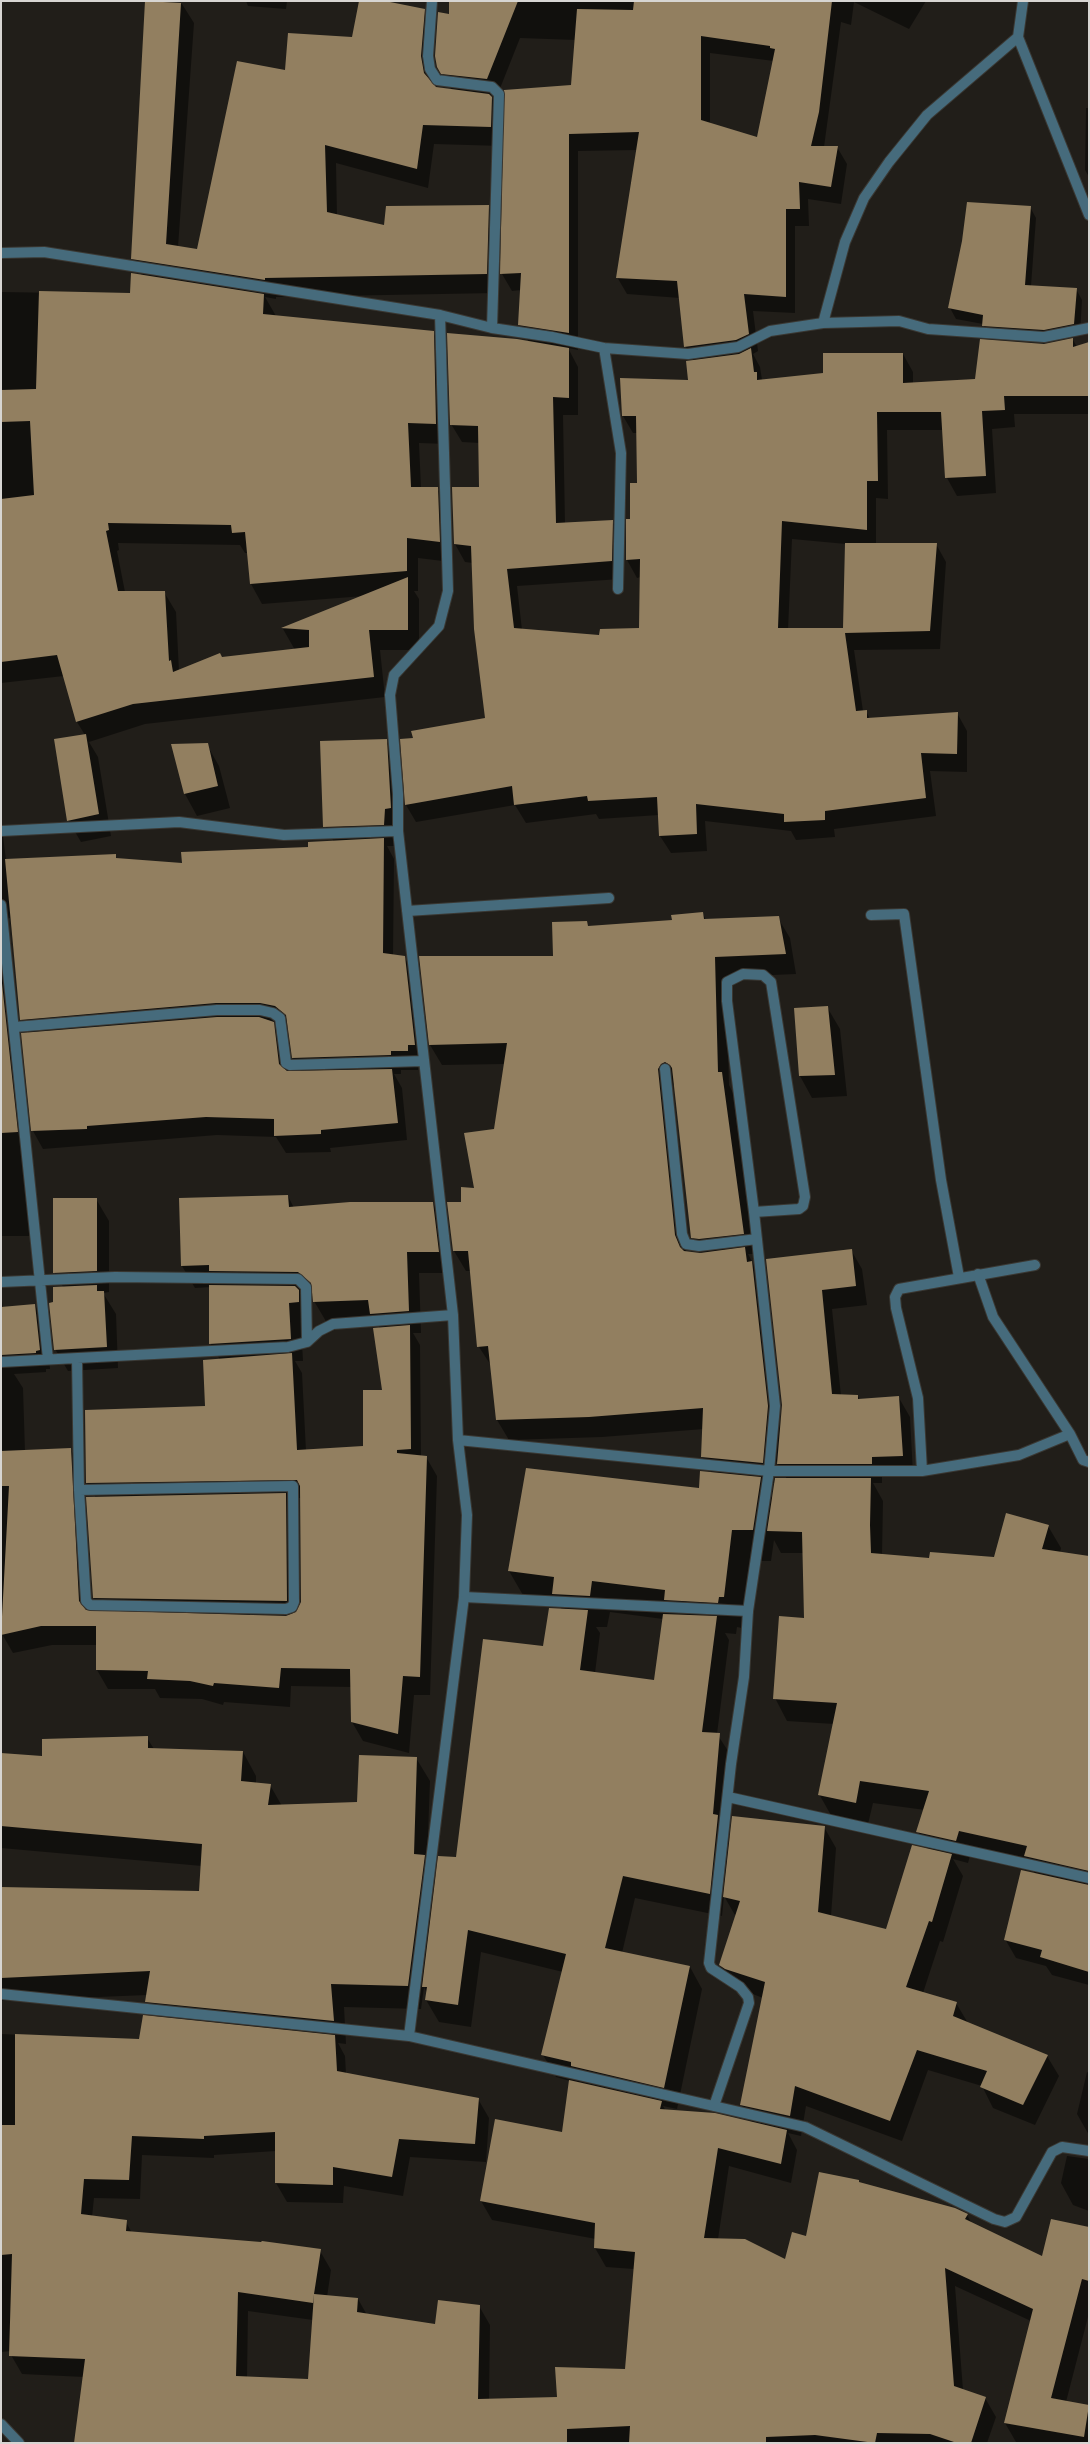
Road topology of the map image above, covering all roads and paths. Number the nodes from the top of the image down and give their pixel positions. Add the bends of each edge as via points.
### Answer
1 (432, 1) edge
2 (1023, 1) edge
3 (1018, 37) junction
4 (1089, 215) edge
5 (1, 253) edge
6 (440, 315) junction
7 (823, 323) junction
8 (492, 328) junction
9 (1089, 328) edge
10 (604, 348) junction
11 (618, 589) dead end
12 (398, 830) junction
13 (1, 831) edge
14 (609, 898) dead end
15 (1, 905) edge
16 (407, 911) junction
17 (871, 915) dead end
18 (16, 1027) junction
19 (423, 1061) junction
20 (665, 1070) dead end
21 (754, 1212) junction
22 (757, 1239) junction
23 (1035, 1265) dead end
24 (978, 1274) junction
25 (959, 1277) junction
26 (41, 1280) junction
27 (1, 1282) edge
28 (453, 1315) junction
29 (307, 1342) junction
30 (48, 1359) junction
31 (77, 1359) junction
32 (1, 1362) edge
33 (1070, 1434) junction
34 (458, 1440) junction
35 (1089, 1462) edge
36 (769, 1470) junction
37 (922, 1470) junction
38 (79, 1490) junction
39 (464, 1597) junction
40 (748, 1612) junction
41 (728, 1797) junction
42 (1089, 1878) edge
43 (1, 1994) edge
44 (409, 2036) junction
45 (714, 2106) junction
46 (1089, 2151) edge
47 (1, 2424) edge
48 (19, 2443) edge

1 - 8 street via 428,56 430,69 437,80 492,87 499,94
2 - 3 street
3 - 4 street
3 - 7 street via 927,115 864,198 846,242
5 - 6 street via 44,252
6 - 8 street
6 - 12 street via 448,591 439,626 394,675 391,685
7 - 9 street via 899,321 928,329 1044,337
7 - 10 street via 770,331 738,347 688,354
8 - 10 street
10 - 11 street via 621,453
12 - 13 street via 284,835 179,822
12 - 16 street
14 - 16 street
15 - 18 street
16 - 19 street
17 - 25 street via 904,914 941,1180
18 - 19 street via 217,1010 260,1010 280,1018 286,1063 290,1065
18 - 26 street
19 - 28 street
20 - 22 street via 682,1234 686,1244 698,1246
21 - 21 street via 727,1001 727,982 743,974 763,975 771,982 805,1197 803,1206 798,1209
21 - 22 street
22 - 36 street via 775,1406
23 - 24 street
24 - 25 street
24 - 33 street via 993,1317
25 - 37 street via 899,1289 895,1297 918,1398
26 - 27 street
26 - 29 street via 115,1277 298,1279 306,1287
26 - 30 street
28 - 29 street via 332,1324
28 - 34 street
29 - 31 street via 288,1347
30 - 31 street
30 - 32 street
31 - 38 street
33 - 35 street via 1083,1460
33 - 37 street via 1019,1455
34 - 36 street
34 - 39 street via 467,1515
36 - 37 street
36 - 40 street
38 - 38 street via 293,1486 292,1607 90,1605 86,1601
39 - 40 street
39 - 44 street
40 - 41 street via 744,1677
41 - 42 street
41 - 45 street via 709,1964 740,1987 749,2003
43 - 44 street
44 - 45 street
45 - 46 street via 805,2127 1005,2222 1016,2218 1052,2152 1062,2147
47 - 48 street

